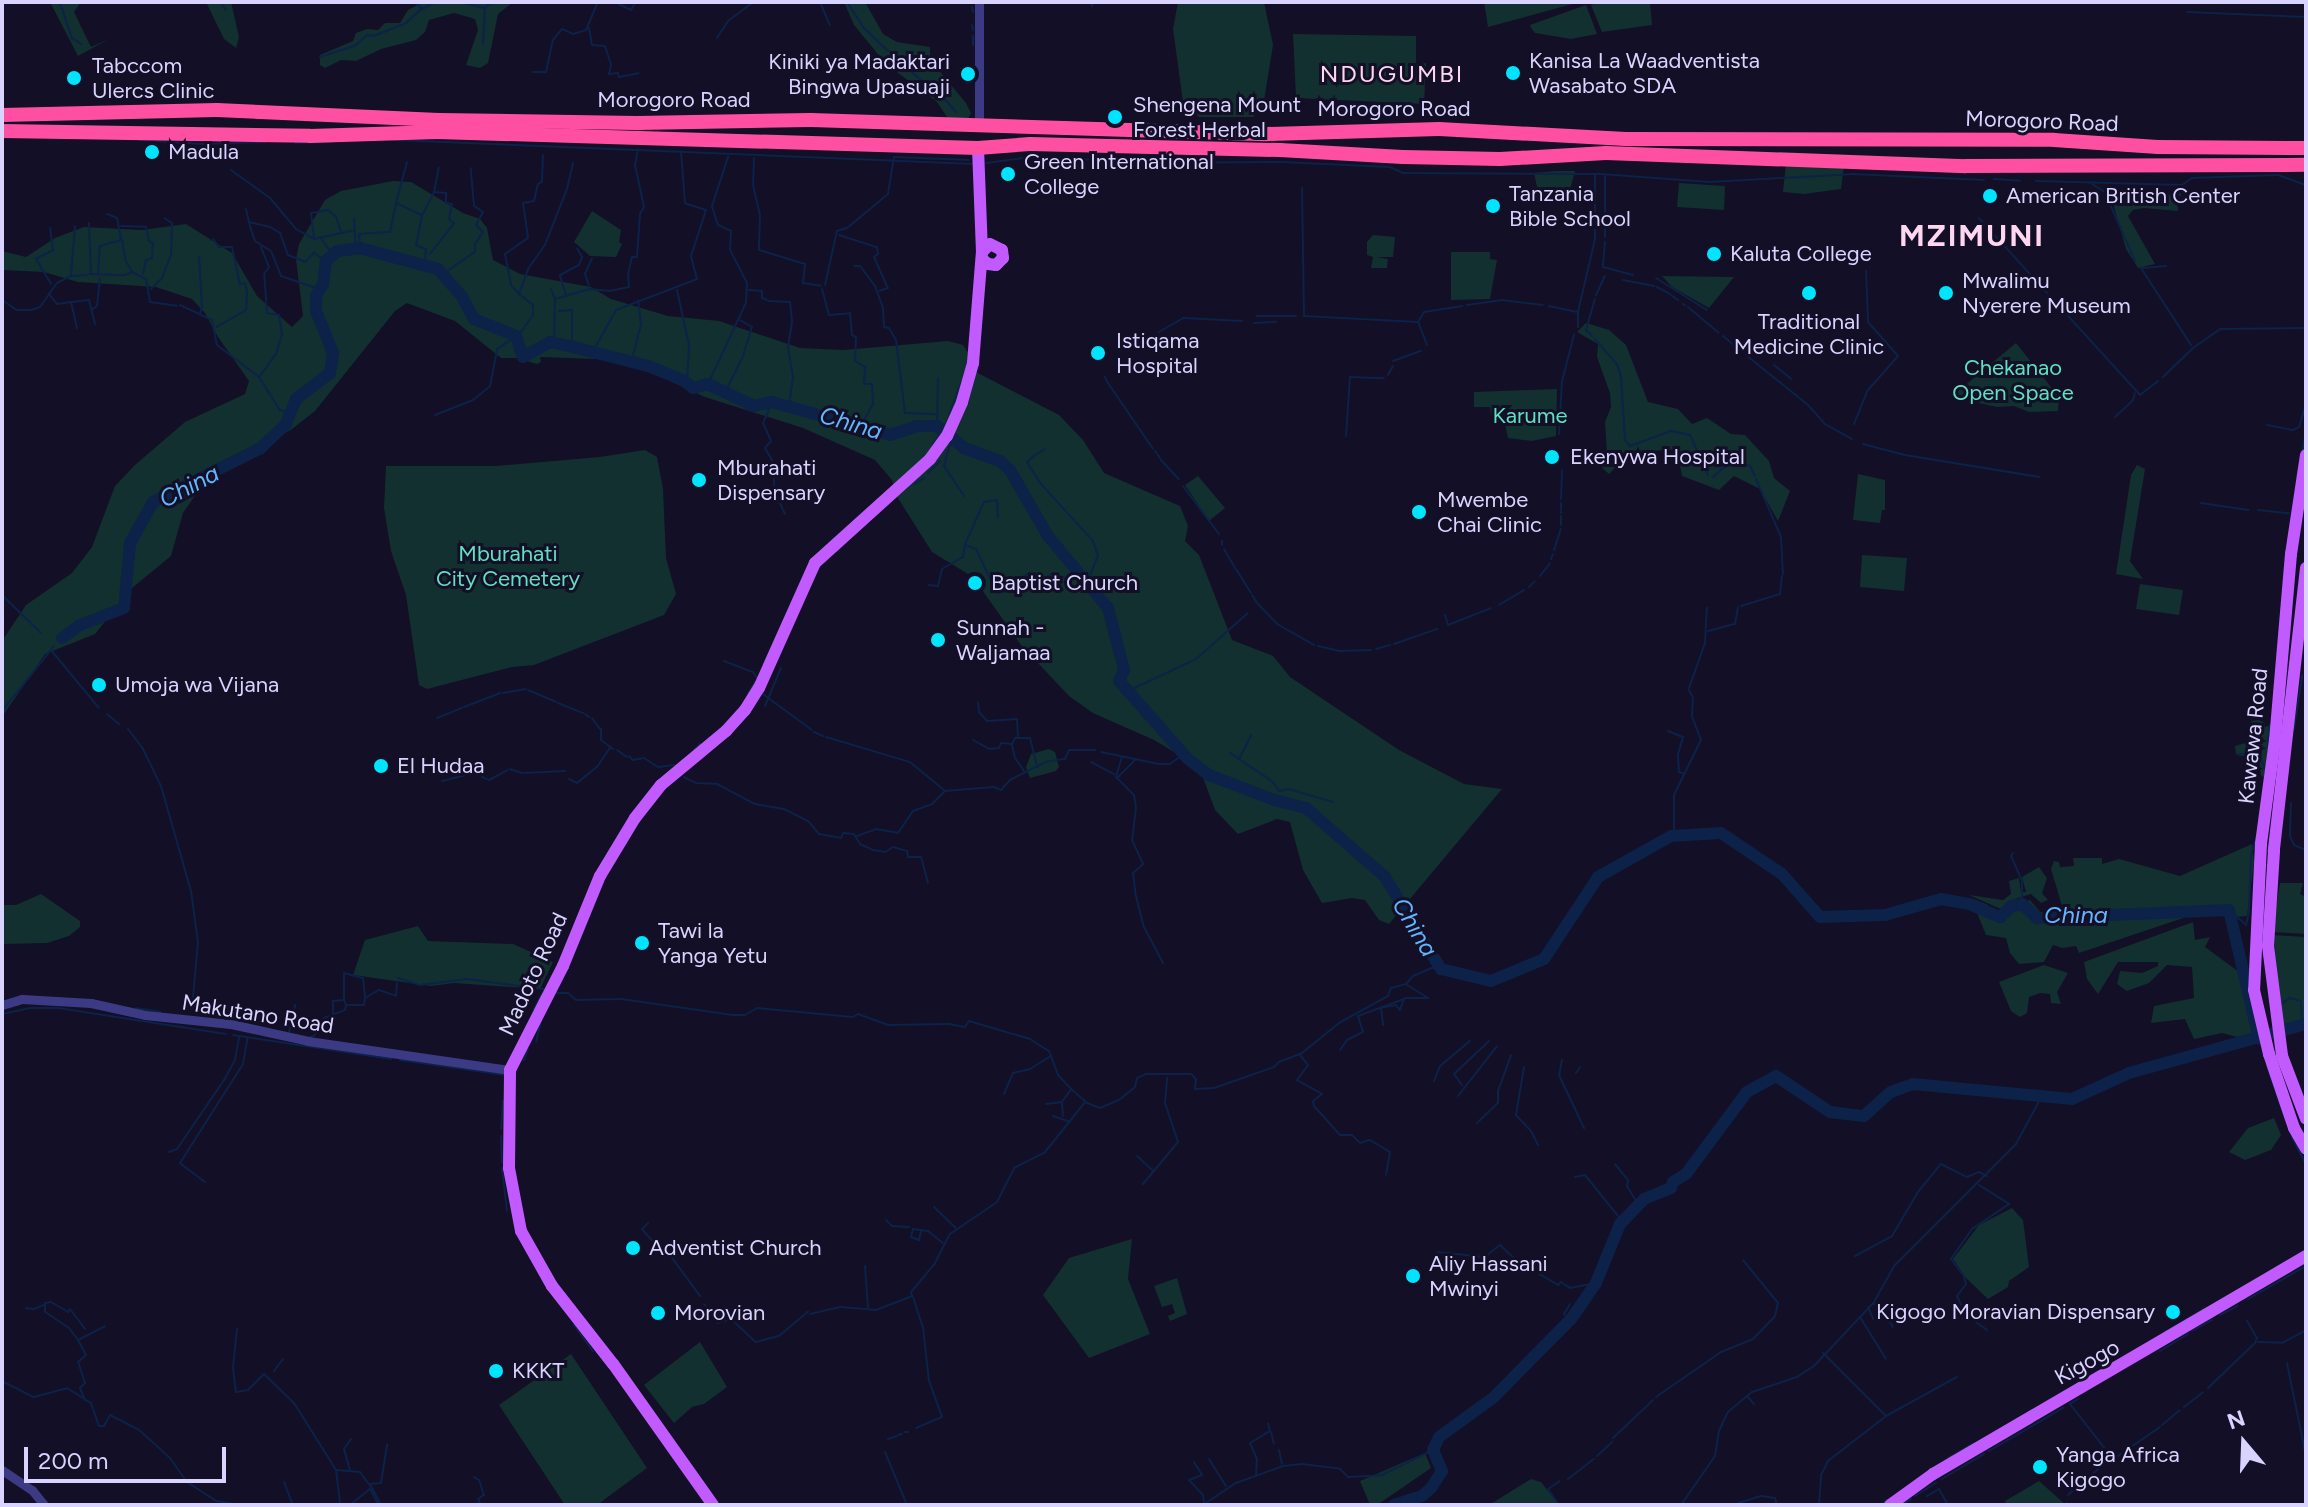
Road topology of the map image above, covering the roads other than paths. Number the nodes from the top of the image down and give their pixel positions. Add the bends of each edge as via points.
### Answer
1 (979, 2) edge
2 (2, 115) edge
3 (979, 123) junction
4 (2, 131) edge
5 (978, 148) junction
6 (2306, 148) edge
7 (2306, 165) edge
8 (982, 226) junction
9 (995, 244) junction
10 (982, 256) junction
11 (996, 265) junction
12 (980, 286) junction
13 (2306, 455) edge
14 (2306, 568) edge
15 (2, 1005) edge
16 (2270, 1022) junction
17 (2273, 1043) junction
18 (510, 1070) junction
19 (2306, 1119) edge
20 (2306, 1149) edge
21 (2306, 1256) edge
22 (2, 1470) edge
23 (44, 1505) edge
24 (713, 1505) edge
25 (1890, 1505) edge

1 - 3 street
2 - 3 highway, Morogoro Road via 185,109 439,120
3 - 6 highway, Morogoro Road via 1167,132 1439,129 1626,139 2054,140
4 - 5 highway, Morogoro Road via 304,136 437,132
5 - 7 highway, Morogoro Road via 1046,144 1500,159 1606,153 1966,166
5 - 8 main road
8 - 9 main road
8 - 10 main road
9 - 10 main road via 987,245
9 - 11 main road via 1003,253
10 - 11 main road
10 - 12 main road
11 - 12 main road
12 - 18 main road, Madoto Road via 973,363 947,436 930,459 815,563 745,710 661,785 635,818 600,876 563,966
13 - 16 main road, Kawawa Road via 2261,844 2254,990
14 - 16 main road, Kawawa Road via 2269,906
15 - 18 street, Makutano Road via 22,999 91,1003
16 - 17 main road
17 - 19 main road
17 - 20 main road via 2294,1128
18 - 24 main road, Madoto Road via 509,1168 521,1231 560,1297
21 - 25 main road, Kigogo via 1942,1468
22 - 23 street

